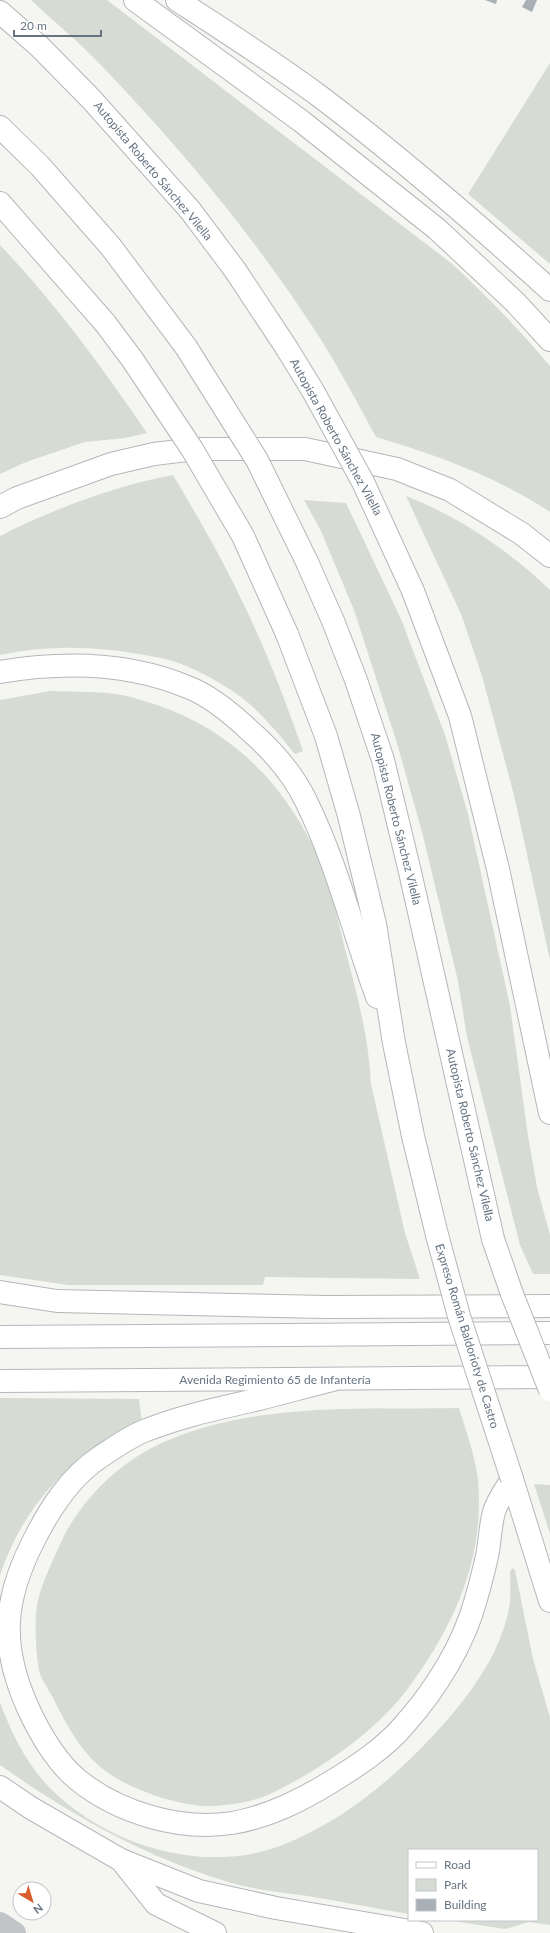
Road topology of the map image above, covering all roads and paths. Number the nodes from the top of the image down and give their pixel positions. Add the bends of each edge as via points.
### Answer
1 (135, 0) edge
2 (177, 0) edge
3 (0, 12) edge
4 (0, 127) edge
5 (0, 203) edge
6 (550, 290) edge
7 (550, 340) edge
8 (0, 507) edge
9 (550, 556) edge
10 (0, 672) edge
11 (394, 1043) junction
12 (550, 1114) edge
13 (0, 1292) edge
14 (550, 1306) edge
15 (550, 1333) edge
16 (0, 1337) edge
17 (550, 1377) edge
18 (332, 1380) junction
19 (0, 1381) edge
20 (550, 1390) edge
21 (512, 1479) junction
22 (550, 1601) edge
23 (0, 1787) edge
24 (121, 1860) junction
25 (0, 1923) edge
26 (15, 1933) edge
27 (215, 1933) edge
28 (422, 1933) edge

1 - 7 main road via 301,121 437,229 504,291
2 - 6 main road via 240,40 318,95 457,206
3 - 12 main road, Autopista Roberto Sánchez Vilella, bridge via 40,47 92,100 190,210 286,347 363,482 413,591 460,716 498,868
4 - 20 main road, Autopista Roberto Sánchez Vilella, bridge via 40,166 111,247 186,347 256,460 307,562 333,621 383,760 493,1239
5 - 11 main road, bridge via 105,323 132,359 192,449 243,536 287,634 326,736 349,816 375,924
8 - 9 main road via 17,498 111,464 154,454 195,449 305,448 398,469 450,490 522,534
10 - 11 main road via 31,667 73,665 107,666 148,674 191,688 220,706 263,742 285,768 305,799 321,832 340,880 364,961
11 - 21 main road, Expreso Román Baldorioty de Castro, bridge via 413,1136 458,1316
13 - 14 main road via 65,1301 326,1307
15 - 16 main road
17 - 18 main road, Avenida Regimiento 65 de Infantería
18 - 19 main road, Avenida Regimiento 65 de Infantería
18 - 21 main road via 199,1412 141,1432 97,1459 67,1487 45,1518 23,1561 10,1597 8,1634 14,1668 25,1701 39,1731 58,1758 78,1780 116,1804 155,1819 190,1824 231,1823 274,1812 311,1794 363,1763 404,1726 432,1690 458,1646 477,1596 487,1556 494,1510
21 - 22 main road, Expreso Román Baldorioty de Castro
23 - 24 main road
24 - 27 main road via 156,1904
24 - 28 main road via 199,1891 276,1908
25 - 26 lane

